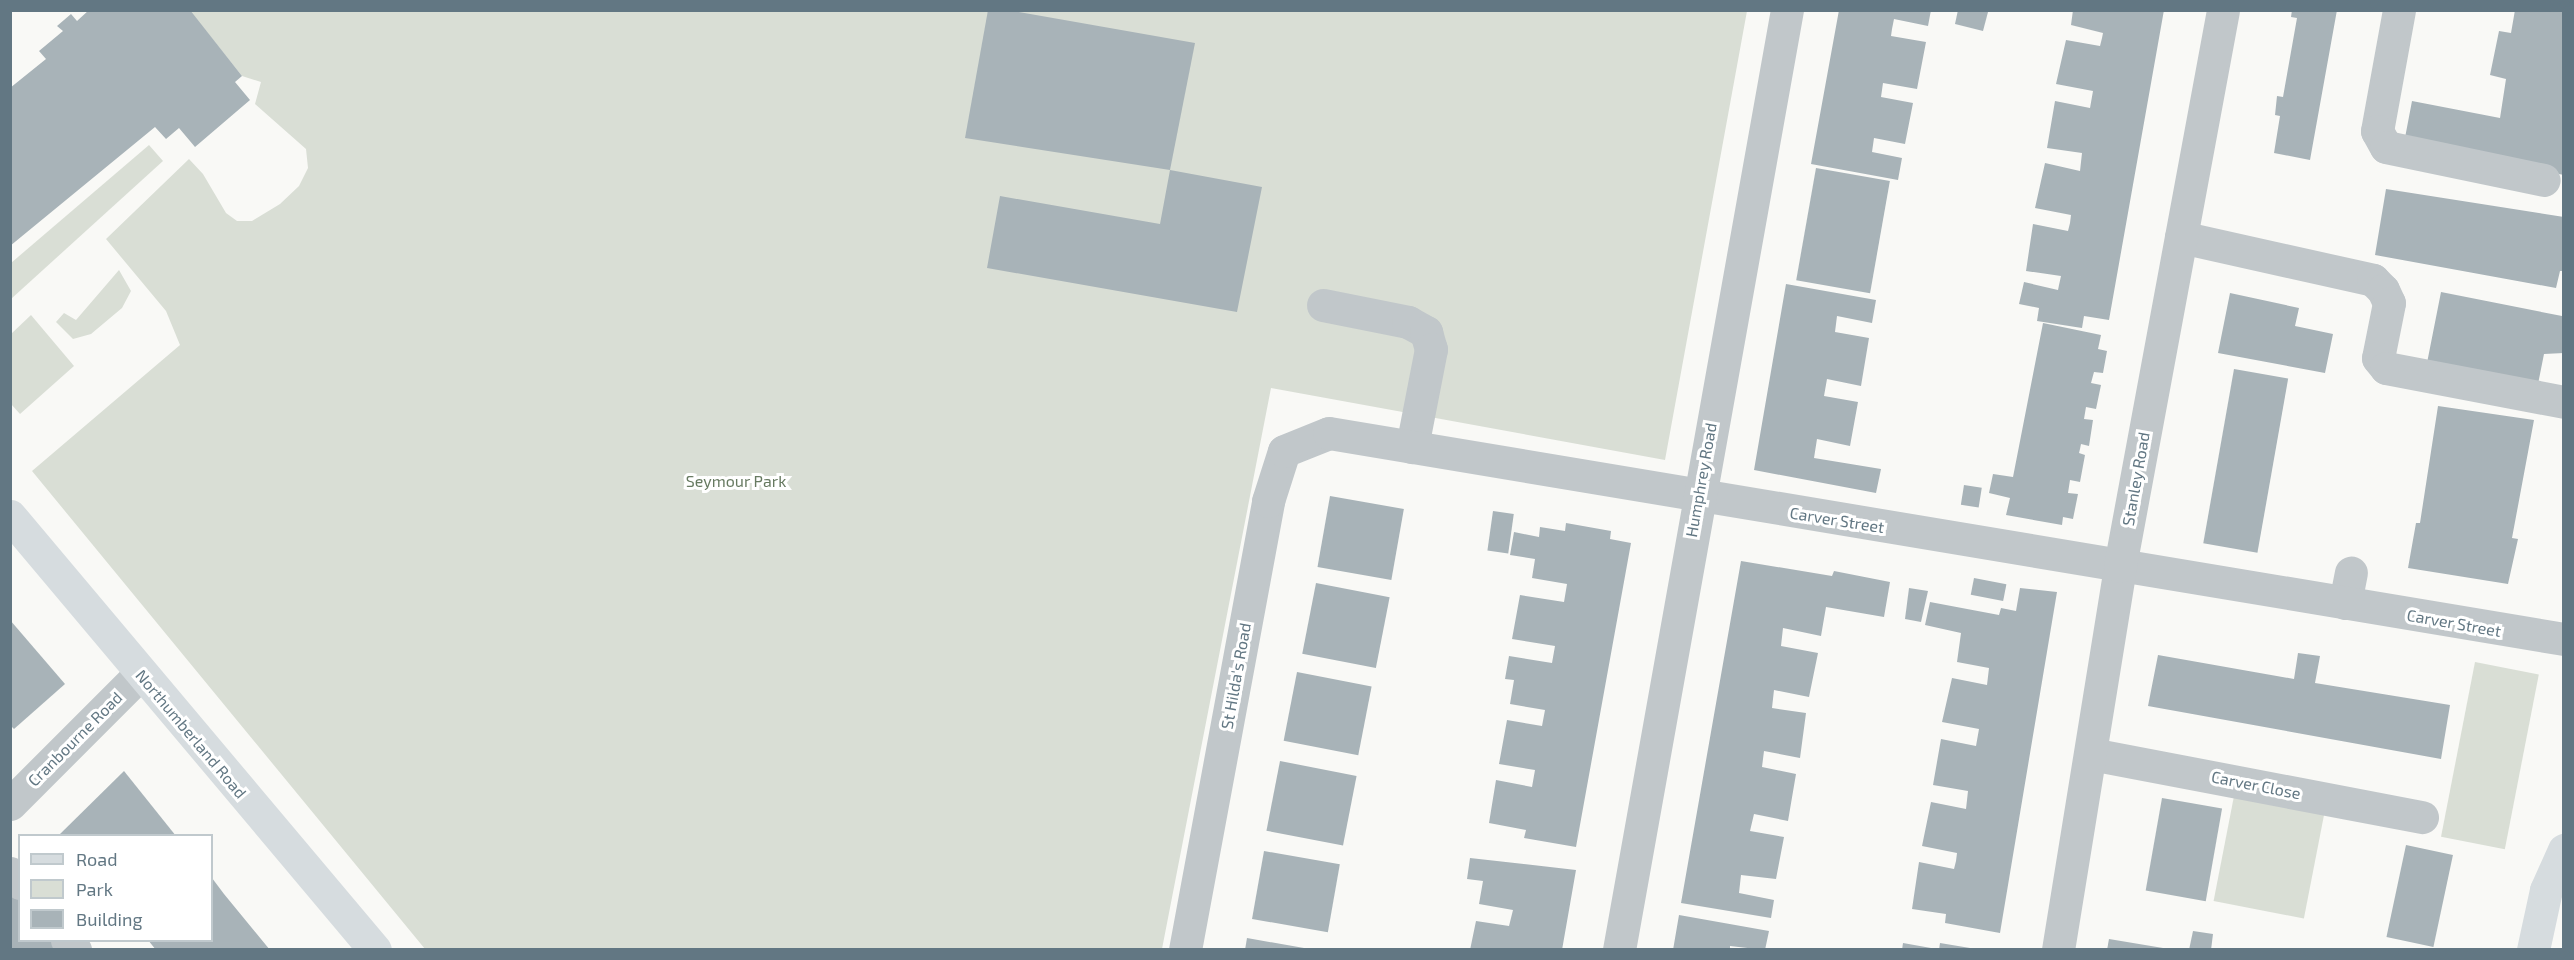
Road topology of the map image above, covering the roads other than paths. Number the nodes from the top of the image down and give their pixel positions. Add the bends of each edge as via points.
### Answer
1 (1787, 10) edge
2 (2223, 10) edge
3 (2399, 10) edge
4 (2544, 180) dead end
5 (2181, 237) junction
6 (1323, 305) dead end
7 (2564, 402) edge
8 (1329, 433) joint
9 (1412, 447) junction
10 (1697, 497) junction
11 (10, 516) edge
12 (2120, 566) junction
13 (2564, 639) edge
14 (140, 674) junction
15 (2091, 754) junction
16 (10, 804) edge
17 (2422, 817) dead end
18 (2564, 850) edge
19 (374, 949) edge
20 (1185, 950) edge
21 (1619, 950) edge
22 (2058, 950) edge
23 (2533, 950) edge

1 - 10 street, Humphrey Road
2 - 5 street, Stanley Road
3 - 4 street via 2377,131 2386,147
5 - 7 street via 2373,280 2389,303 2378,358 2386,368
5 - 12 street, Stanley Road
6 - 9 street via 1408,322 1426,332 1431,349
8 - 9 street, Carver Street
8 - 20 street, St Hilda's Road via 1284,451 1268,501
9 - 10 street, Carver Street
10 - 12 street, Carver Street
10 - 21 street, Humphrey Road
11 - 14 main road, Northumberland Road
12 - 13 street, Carver Street via 2348,588
12 - 15 street, Stanley Road
14 - 16 street, Cranbourne Road
14 - 19 main road, Northumberland Road
15 - 17 street, Carver Close via 2373,820
15 - 22 street, Stanley Road
18 - 23 main road via 2546,890

